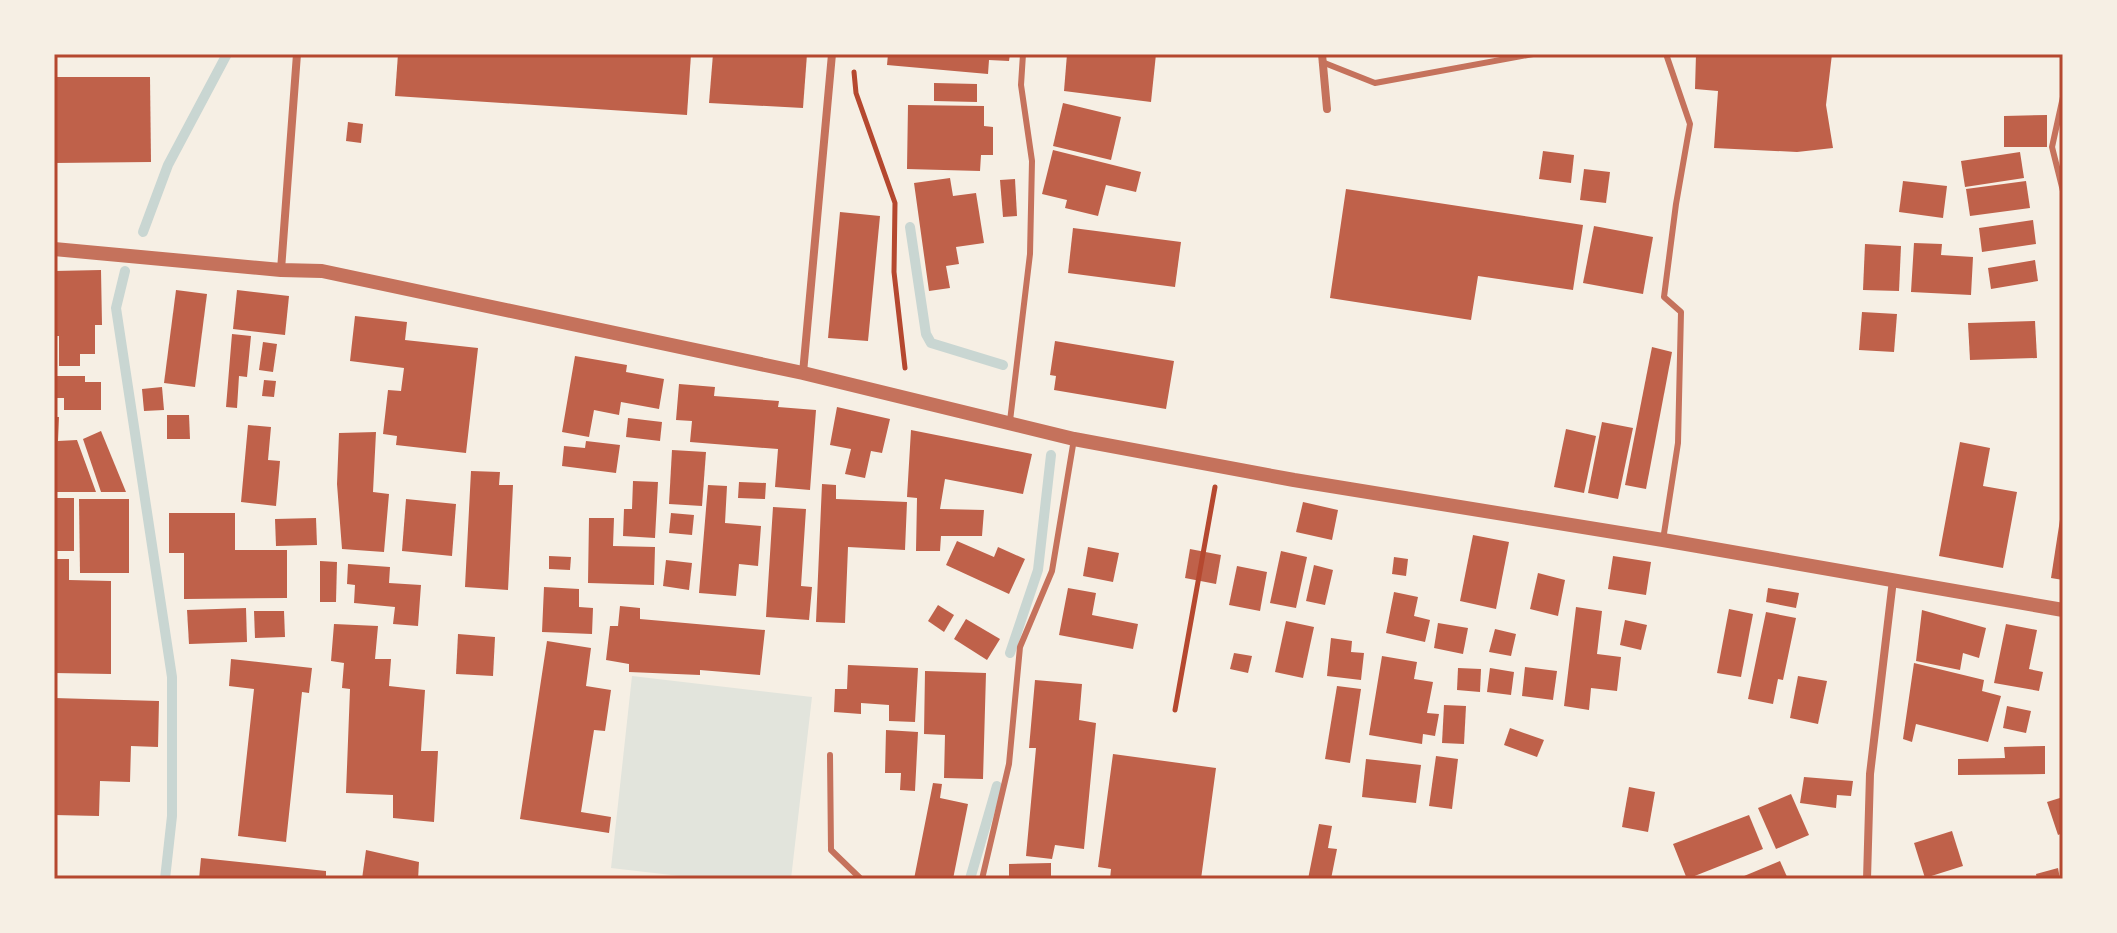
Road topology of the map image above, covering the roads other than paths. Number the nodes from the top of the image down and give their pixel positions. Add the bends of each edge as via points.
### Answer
1 (297, 54) edge
2 (832, 54) edge
3 (1023, 54) edge
4 (1533, 54) edge
5 (1666, 54) edge
6 (1322, 58) edge
7 (2063, 97) edge
8 (1327, 109) dead end
9 (2063, 191) edge
10 (54, 249) edge
11 (281, 270) junction
12 (803, 373) junction
13 (1010, 425) junction
14 (1074, 439) junction
15 (1663, 540) junction
16 (1893, 580) junction
17 (2063, 610) edge
18 (830, 755) dead end
19 (861, 879) edge
20 (982, 879) edge
21 (1867, 879) edge

1 - 11 street
2 - 12 street
3 - 13 lane via 1021,85 1032,161 1030,254
4 - 6 lane via 1375,83
5 - 15 lane via 1690,124 1664,297 1681,312 1678,443
6 - 8 street
7 - 9 lane via 2052,147
10 - 11 street
11 - 12 street via 322,271
12 - 13 street
13 - 14 street
14 - 15 street
14 - 20 lane via 1052,571 1020,647 1009,764
15 - 16 street
16 - 17 street
16 - 21 street via 1870,774
18 - 19 lane via 831,850

